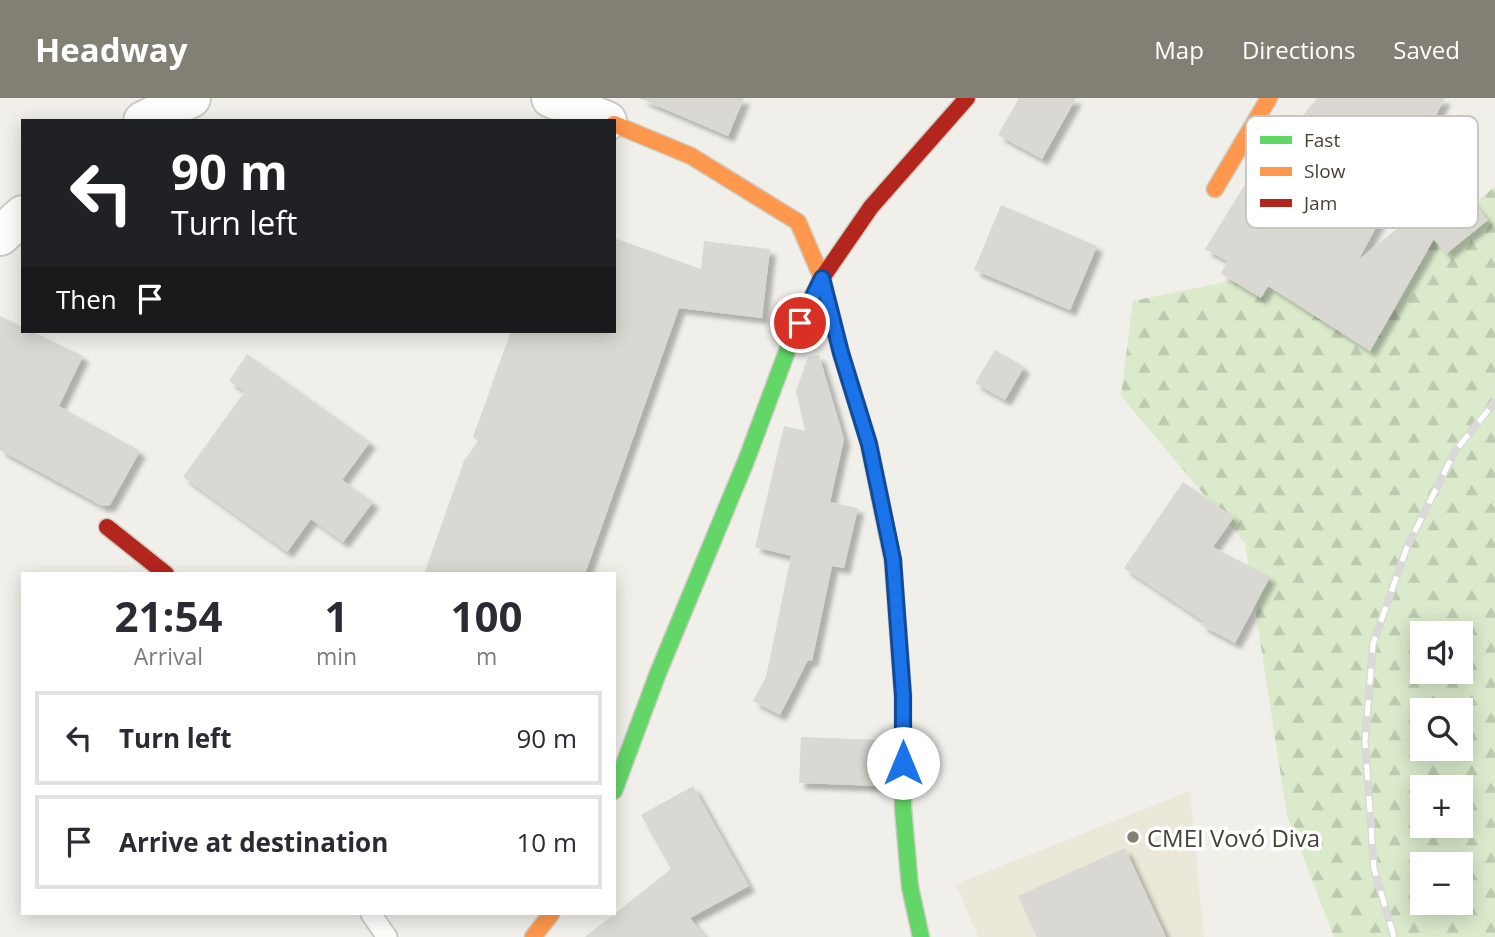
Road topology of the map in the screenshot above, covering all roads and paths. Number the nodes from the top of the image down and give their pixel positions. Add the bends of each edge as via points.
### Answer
1 (191, 98) edge
2 (551, 98) edge
3 (967, 98) edge
4 (1269, 98) edge
5 (1258, 116) edge
6 (147, 119) edge
7 (602, 119) edge
8 (616, 125) edge
9 (1246, 137) edge
10 (1215, 189) dead end
11 (21, 217) edge
12 (0, 236) edge
13 (822, 278) junction
14 (107, 527) dead end
15 (163, 572) edge
16 (616, 786) edge
17 (372, 915) edge
18 (550, 915) edge
19 (387, 937) edge
20 (533, 937) edge
21 (921, 937) edge

1 - 6 street
2 - 7 street
3 - 13 street via 871,207
4 - 5 street
8 - 13 street via 691,156 799,222
9 - 10 street
11 - 12 street
13 - 16 street via 789,346
13 - 21 street via 869,444 893,559 903,696 903,808 910,887
14 - 15 street
17 - 19 lane
18 - 20 street

